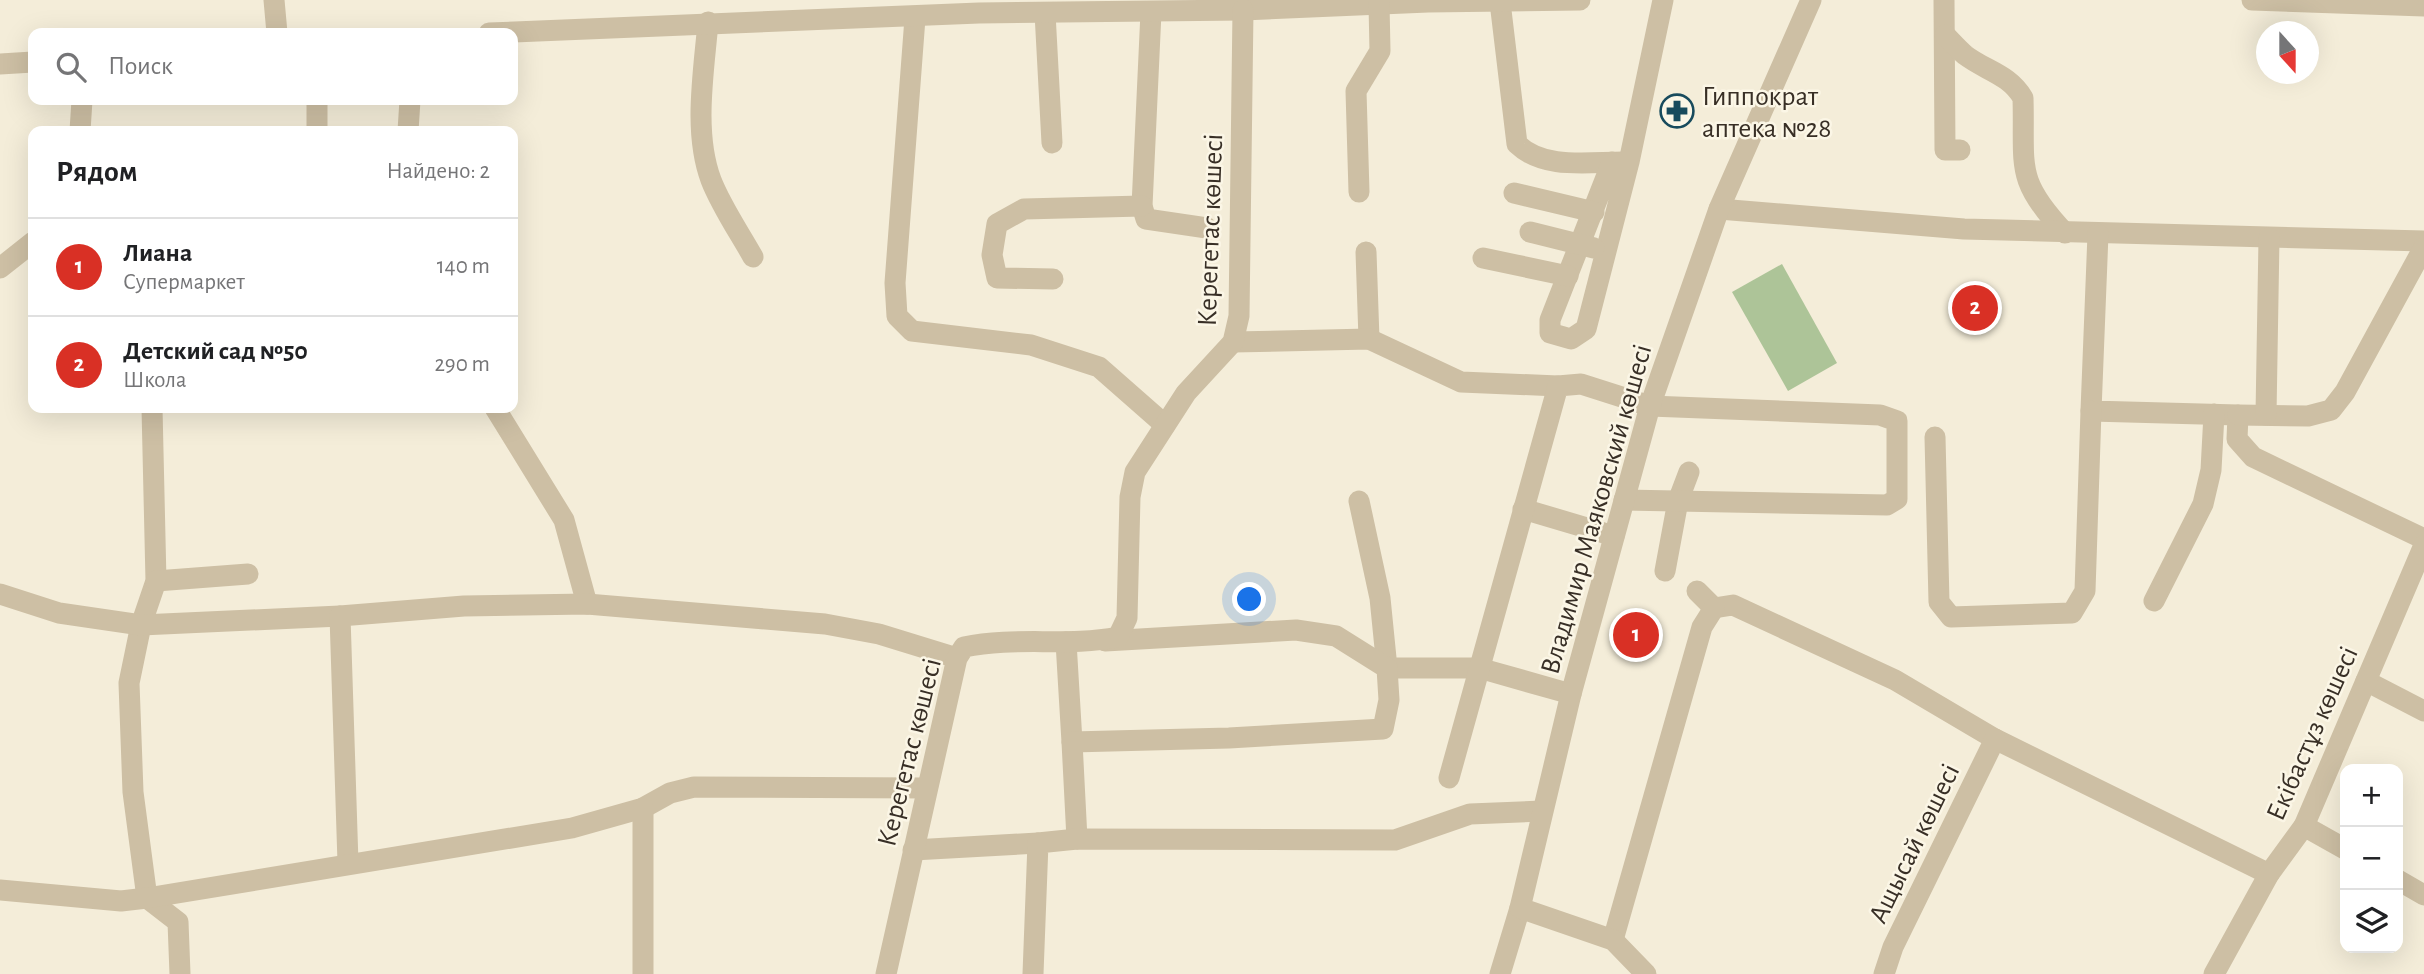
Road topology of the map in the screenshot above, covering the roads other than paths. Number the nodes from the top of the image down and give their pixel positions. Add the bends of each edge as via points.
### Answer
1 (274, 0) edge
2 (1580, 0) edge
3 (1663, 0) edge
4 (1811, 0) edge
5 (1944, 0) edge
6 (2252, 0) edge
7 (1428, 1) edge
8 (1500, 2) junction
9 (1379, 4) junction
10 (1185, 6) edge
11 (2424, 6) edge
12 (978, 7) edge
13 (1242, 10) junction
14 (1151, 12) junction
15 (1045, 13) junction
16 (915, 18) junction
17 (708, 22) junction
18 (277, 28) edge
19 (518, 32) edge
20 (1945, 35) junction
21 (28, 62) edge
22 (0, 64) edge
23 (82, 105) edge
24 (317, 105) edge
25 (410, 105) edge
26 (80, 126) edge
27 (317, 126) edge
28 (408, 126) edge
29 (1052, 143) dead end
30 (1960, 150) dead end
31 (1620, 162) junction
32 (1359, 192) dead end
33 (1514, 193) dead end
34 (1142, 206) junction
35 (1719, 209) junction
36 (1594, 212) junction
37 (1207, 228) dead end
38 (1530, 232) dead end
39 (2065, 233) junction
40 (2098, 234) junction
41 (2269, 238) junction
42 (2424, 241) edge
43 (1580, 244) junction
44 (28, 246) edge
45 (2424, 247) edge
46 (1606, 251) junction
47 (1366, 252) dead end
48 (753, 257) dead end
49 (1483, 258) dead end
50 (0, 268) edge
51 (1568, 276) junction
52 (1053, 279) dead end
53 (1368, 339) junction
54 (1233, 342) junction
55 (1558, 386) junction
56 (1650, 406) junction
57 (2091, 411) junction
58 (152, 413) edge
59 (498, 413) edge
60 (2214, 414) junction
61 (2238, 415) junction
62 (2266, 415) junction
63 (1165, 425) junction
64 (1935, 437) dead end
65 (1689, 472) dead end
66 (1624, 500) junction
67 (1359, 501) dead end
68 (1678, 501) junction
69 (1523, 509) junction
70 (1614, 536) junction
71 (2424, 539) edge
72 (2424, 545) edge
73 (1665, 571) dead end
74 (248, 574) dead end
75 (156, 580) junction
76 (1697, 591) dead end
77 (0, 594) edge
78 (2154, 601) dead end
79 (587, 604) junction
80 (1714, 608) junction
81 (340, 616) junction
82 (141, 625) junction
83 (1066, 642) junction
84 (1092, 642) junction
85 (957, 658) junction
86 (1387, 668) junction
87 (1479, 668) junction
88 (2366, 681) junction
89 (1571, 694) junction
90 (2424, 710) edge
91 (1995, 739) junction
92 (1072, 742) junction
93 (1449, 778) dead end
94 (927, 788) junction
95 (643, 808) junction
96 (1542, 811) junction
97 (2304, 826) junction
98 (1077, 839) junction
99 (1038, 843) junction
100 (2340, 846) edge
101 (912, 850) junction
102 (348, 863) junction
103 (2269, 874) junction
104 (2403, 883) edge
105 (0, 890) edge
106 (2424, 895) edge
107 (148, 898) junction
108 (1520, 908) junction
109 (1614, 940) junction
110 (180, 974) edge
111 (643, 974) edge
112 (887, 974) edge
113 (1032, 974) edge
114 (1500, 974) edge
115 (1646, 974) edge
116 (1884, 974) edge
117 (2214, 974) edge

1 - 18 street
2 - 8 street
3 - 31 street
4 - 35 street, Владимир Маяковский көшесі
5 - 20 street
6 - 11 street
7 - 8 street
7 - 9 street
8 - 31 street via 1517,144 1527,154 1554,162
9 - 13 street
9 - 32 street via 1380,51 1356,91
10 - 13 street
10 - 14 street
12 - 15 street
12 - 16 street
13 - 54 street, Керегетас көшесі via 1238,316
14 - 15 street
14 - 34 street
15 - 29 street
16 - 17 street
16 - 63 street via 897,256 897,316 912,331 1031,345 1099,367
17 - 19 street
17 - 48 street via 704,144 711,179
20 - 30 street via 1945,149
20 - 39 street via 1965,55 2010,79 2018,89 2023,98 2026,183 2040,207
21 - 22 street
23 - 26 street
24 - 27 street
25 - 28 street
31 - 36 street
31 - 46 street
33 - 36 street
34 - 37 street via 1146,219
34 - 52 street via 1024,209 997,224 992,255 998,278
35 - 39 street
35 - 56 street, Владимир Маяковский көшесі
36 - 43 street
38 - 43 street
39 - 40 street
40 - 41 street
40 - 57 street
41 - 42 street
41 - 62 street
43 - 46 street
43 - 51 street
44 - 50 street
45 - 62 street via 2331,410 2308,416
46 - 51 street via 1586,329 1571,339 1549,332
47 - 53 street
49 - 51 street
53 - 54 street
53 - 55 street via 1461,382
54 - 63 street, Керегетас көшесі via 1186,393
55 - 56 street via 1581,384
55 - 69 street
56 - 66 street, Владимир Маяковский көшесі
56 - 68 street via 1880,415 1898,421 1896,499 1887,505
57 - 60 street
57 - 64 street via 2085,591 2072,613 1951,617 1939,603
58 - 75 street
59 - 79 street via 564,520
60 - 61 street
60 - 78 street via 2211,470 2203,504
61 - 62 street
61 - 71 street via 2237,439 2253,457
63 - 84 street, Керегетас көшесі via 1135,472 1130,497 1127,618 1118,637
65 - 68 street
66 - 68 street
66 - 70 street, Владимир Маяковский көшесі
67 - 86 street via 1380,598
68 - 73 street
69 - 70 street
69 - 87 street
70 - 89 street, Владимир Маяковский көшесі
72 - 88 street, Екібастұз көшесі
74 - 75 street
75 - 82 street
76 - 80 street
77 - 82 street via 59,613
79 - 81 street via 464,606
79 - 85 street via 825,624 879,634
80 - 91 street via 1733,605 1790,630 1895,680
80 - 109 street via 1702,627
81 - 82 street
81 - 102 street
82 - 107 street via 129,683 133,792
83 - 84 street, Керегетас көшесі
83 - 85 street, Керегетас көшесі via 990,641 964,647
83 - 92 street
84 - 86 street via 1296,631 1336,636
85 - 94 street, Керегетас көшесі
86 - 87 street
86 - 92 street via 1389,700 1384,729
87 - 89 street
87 - 93 street
88 - 90 street
88 - 97 street, Екібастұз көшесі
89 - 96 street, Владимир Маяковский көшесі
91 - 103 street
91 - 116 street, Ащысай көшесі
92 - 98 street
94 - 95 street via 694,787 670,793
94 - 101 street, Керегетас көшесі
95 - 102 street via 572,828
95 - 111 street
96 - 98 street via 1470,814 1395,840
96 - 108 street, Владимир Маяковский көшесі
97 - 100 street
97 - 103 street, Екібастұз көшесі
98 - 99 street
99 - 101 street
99 - 113 street
101 - 112 street, Керегетас көшесі
102 - 107 street
103 - 117 street, Екібастұз көшесі
104 - 106 street
105 - 107 street via 121,901
107 - 110 street via 178,922
108 - 109 street
108 - 114 street, Владимир Маяковский көшесі
109 - 115 street

